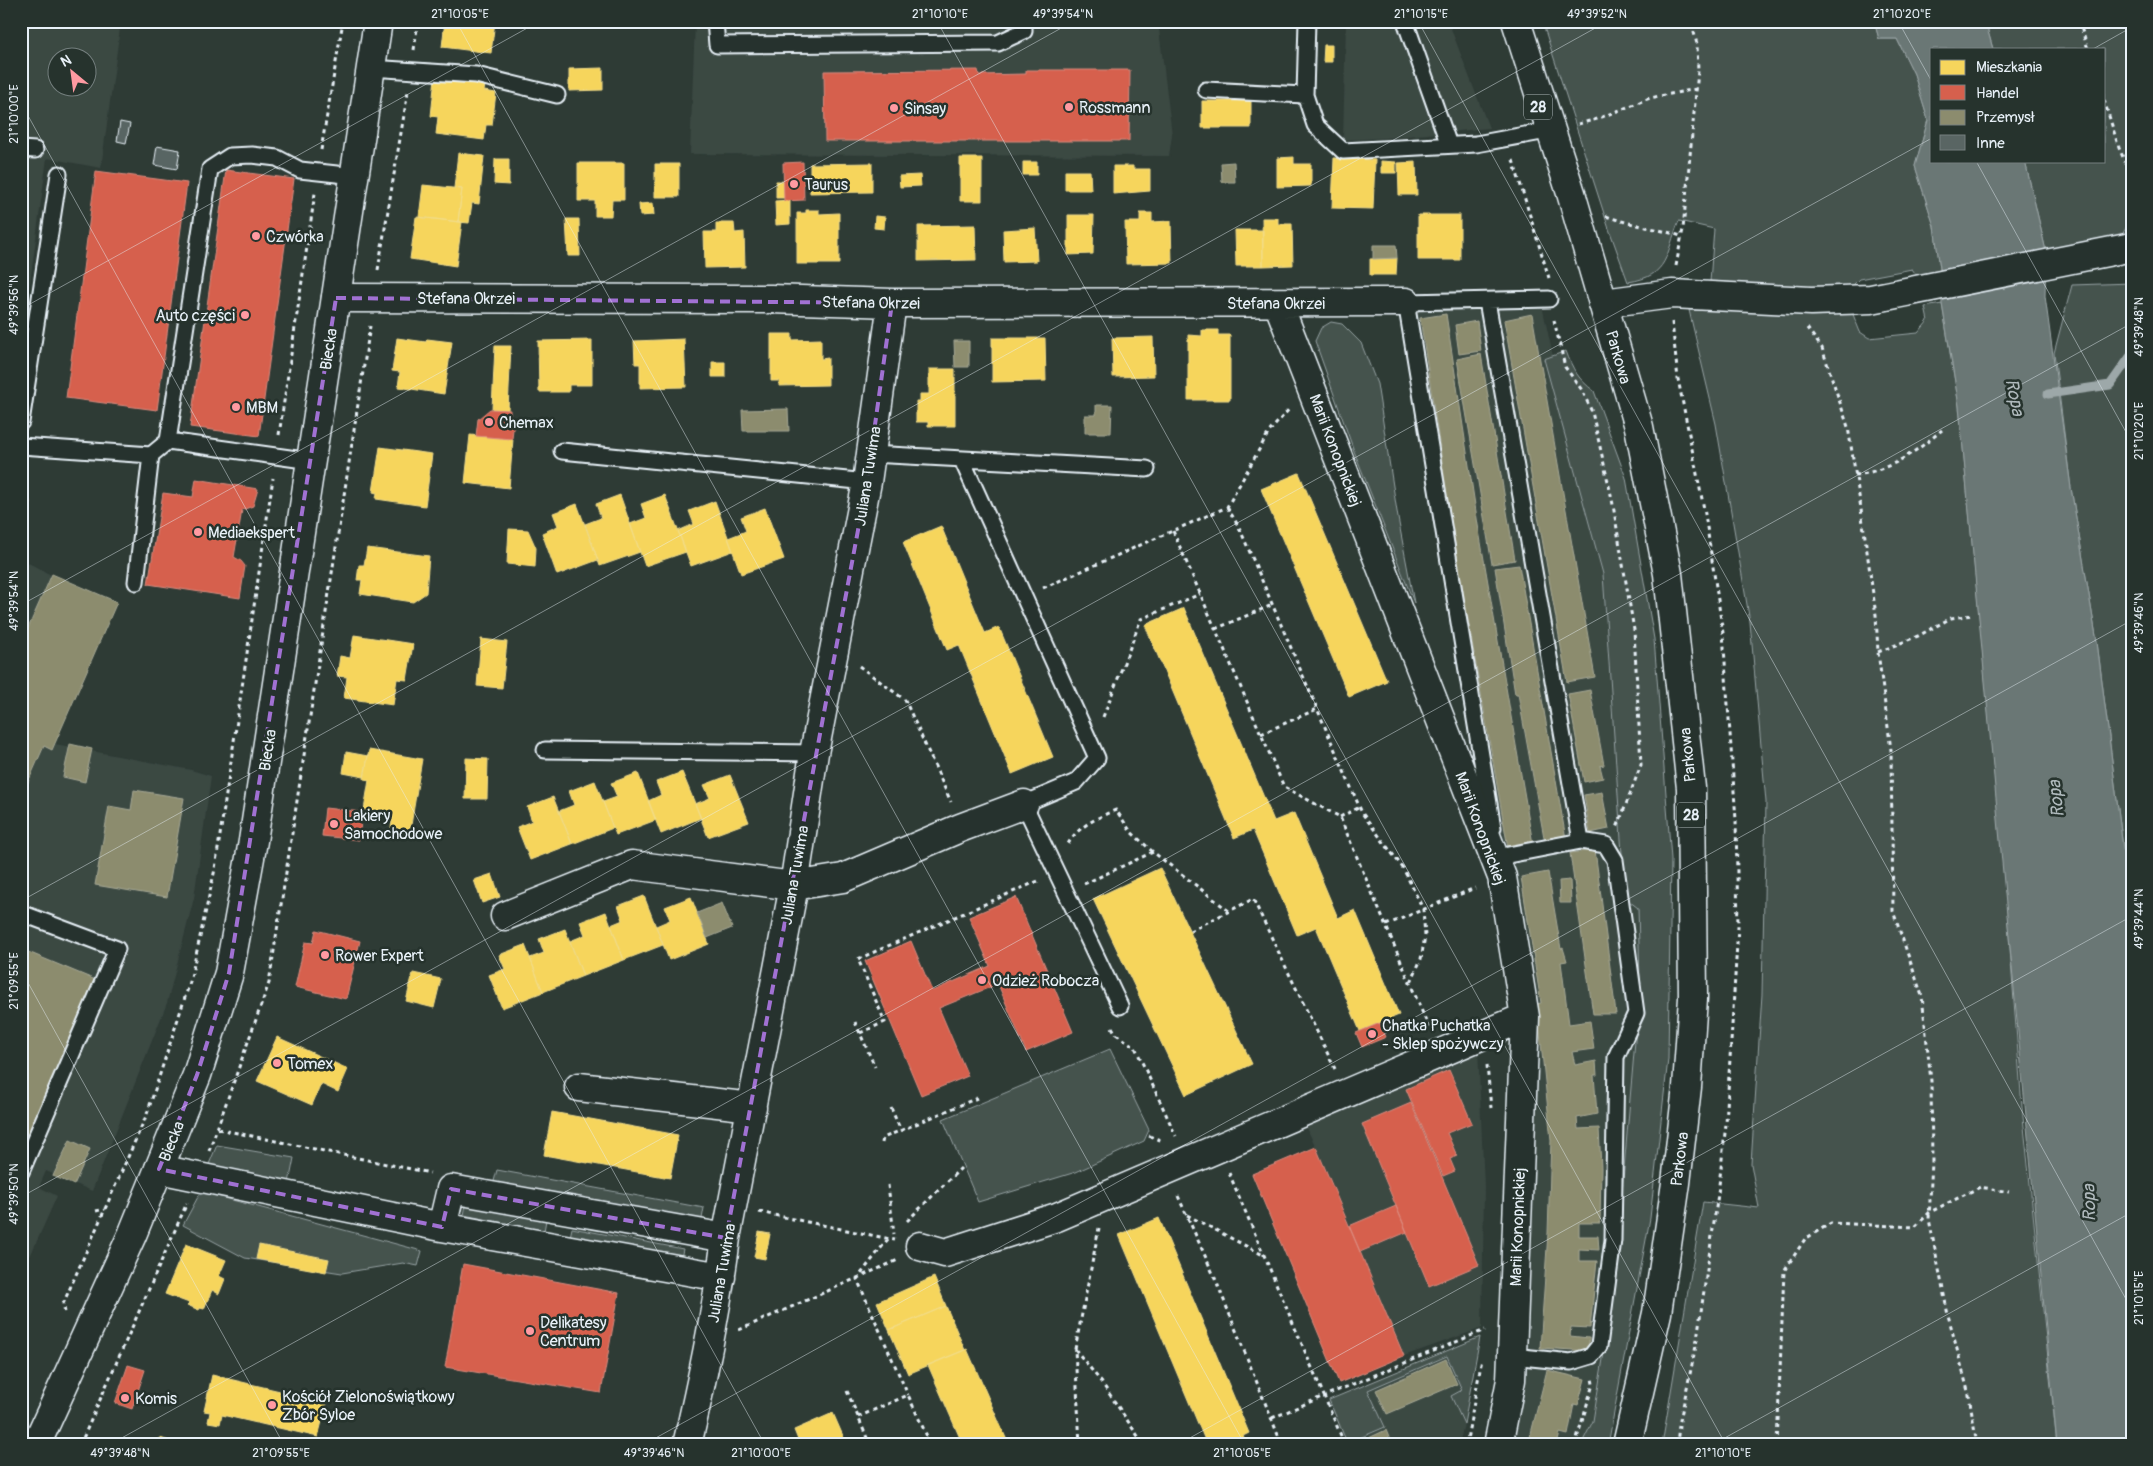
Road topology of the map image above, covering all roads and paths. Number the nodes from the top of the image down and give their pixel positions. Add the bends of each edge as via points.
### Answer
1 (343, 21) edge
2 (378, 21) edge
3 (418, 21) edge
4 (715, 21) edge
5 (1024, 21) edge
6 (1307, 21) edge
7 (1405, 21) edge
8 (1505, 21) edge
9 (1516, 21) edge
10 (1691, 21) edge
11 (2079, 21) edge
12 (2088, 48) edge
13 (371, 68) junction
14 (411, 71) junction
15 (1696, 89) junction
16 (1206, 90) dead end
17 (1306, 94) junction
18 (557, 95) dead end
19 (2106, 106) edge
20 (1549, 131) junction
21 (1502, 139) junction
22 (1449, 145) junction
23 (318, 172) junction
24 (59, 174) dead end
25 (355, 176) junction
26 (2132, 178) edge
27 (1605, 215) dead end
28 (1681, 236) junction
29 (383, 239) dead end
30 (2132, 247) edge
31 (1672, 294) junction
32 (336, 298) junction
33 (1549, 298) junction
34 (1786, 300) junction
35 (1487, 301) junction
36 (1406, 302) junction
37 (892, 303) junction
38 (1278, 303) junction
39 (1603, 303) junction
40 (1310, 383) junction
41 (21, 422) edge
42 (1942, 430) dead end
43 (168, 441) junction
44 (21, 446) edge
45 (562, 451) dead end
46 (871, 454) junction
47 (151, 455) junction
48 (276, 456) junction
49 (962, 460) junction
50 (311, 461) junction
51 (1147, 469) dead end
52 (1855, 475) junction
53 (867, 482) junction
54 (1226, 507) junction
55 (1173, 531) junction
56 (136, 582) dead end
57 (1200, 594) junction
58 (1024, 596) junction
59 (1272, 605) junction
60 (1972, 615) dead end
61 (1216, 630) junction
62 (835, 648) junction
63 (1878, 652) junction
64 (1317, 708) junction
65 (1261, 734) junction
66 (1091, 745) junction
67 (545, 750) dead end
68 (814, 753) junction
69 (1024, 804) junction
70 (1360, 807) junction
71 (1340, 817) junction
72 (962, 827) junction
73 (1581, 841) junction
74 (1606, 845) junction
75 (1066, 849) dead end
76 (1153, 852) junction
77 (1500, 867) junction
78 (1043, 879) dead end
79 (794, 886) junction
80 (1078, 887) dead end
81 (1423, 909) junction
82 (1229, 911) junction
83 (21, 913) edge
84 (505, 916) dead end
85 (1386, 925) junction
86 (1190, 931) dead end
87 (1410, 983) junction
88 (1120, 1006) dead end
89 (1525, 1017) junction
90 (855, 1022) dead end
91 (860, 1033) junction
92 (1440, 1053) junction
93 (874, 1067) dead end
94 (579, 1087) dead end
95 (1346, 1092) junction
96 (977, 1098) dead end
97 (752, 1107) junction
98 (891, 1108) dead end
99 (218, 1129) dead end
100 (901, 1131) junction
101 (882, 1142) dead end
102 (1218, 1148) junction
103 (961, 1168) dead end
104 (159, 1169) junction
105 (1166, 1170) junction
106 (21, 1172) edge
107 (888, 1185) dead end
108 (450, 1189) junction
109 (2009, 1192) dead end
110 (1106, 1196) junction
111 (105, 1209) junction
112 (750, 1210) dead end
113 (96, 1212) dead end
114 (1930, 1212) junction
115 (1186, 1214) junction
116 (442, 1228) junction
117 (894, 1234) junction
118 (726, 1238) junction
119 (889, 1239) junction
120 (920, 1246) junction
121 (1264, 1255) junction
122 (721, 1277) junction
123 (858, 1279) junction
124 (152, 1283) dead end
125 (1513, 1318) junction
126 (68, 1320) dead end
127 (708, 1343) junction
128 (1075, 1349) junction
129 (1512, 1356) junction
130 (1581, 1359) junction
131 (847, 1391) dead end
132 (908, 1394) junction
133 (1324, 1396) junction
134 (858, 1417) junction
135 (1272, 1418) junction
136 (36, 1445) edge
137 (80, 1445) edge
138 (687, 1445) edge
139 (870, 1445) edge
140 (931, 1445) edge
141 (1080, 1445) edge
142 (1144, 1445) edge
143 (1282, 1445) edge
144 (1345, 1445) edge
145 (1498, 1445) edge
146 (1575, 1445) edge
147 (1627, 1445) edge
148 (1777, 1445) edge
149 (1977, 1445) edge

1 - 23 path
2 - 13 street, Biecka
3 - 14 path
4 - 5 lane via 717,45 998,43 1024,31
6 - 17 lane
7 - 22 lane
8 - 20 street, Parkowa / 28
9 - 20 street, Parkowa / 28
10 - 15 path via 1697,44
11 - 12 path
13 - 14 lane
13 - 25 street, Biecka
14 - 18 lane via 476,75
14 - 29 path
15 - 20 path via 1650,98 1597,119
15 - 28 path
16 - 17 lane
17 - 22 lane via 1315,126 1343,151
19 - 26 path
20 - 21 lane
20 - 39 street, Parkowa / 28
21 - 22 lane
21 - 33 path via 1511,153 1553,293
23 - 25 lane
23 - 43 lane via 300,170 277,158 252,155 230,156 210,169
23 - 48 path
24 - 41 lane
25 - 32 street, Biecka
27 - 28 path
28 - 31 path
30 - 34 street via 1871,298
31 - 34 street
31 - 39 street
32 - 37 street, Stefana Okrzei via 771,299
32 - 50 street, Biecka
33 - 35 lane
33 - 74 path via 1565,368 1582,390 1592,412 1612,500 1634,630 1641,765 1620,821
34 - 52 path via 1822,348 1848,427
35 - 36 lane
35 - 73 lane
36 - 38 street, Stefana Okrzei
36 - 77 lane
37 - 38 street, Stefana Okrzei
37 - 46 street, Juliana Tuwima
38 - 40 street, Marii Konopnickiej
39 - 147 street, Parkowa / 28 via 1639,427 1668,574 1691,797 1693,998 1687,1086 1657,1313
40 - 54 path via 1270,432
40 - 77 street, Marii Konopnickiej
42 - 52 path via 1919,450 1894,464
43 - 47 lane
43 - 48 lane
44 - 47 lane
45 - 53 lane
46 - 49 lane
46 - 53 street, Juliana Tuwima
47 - 56 lane
48 - 50 lane
48 - 111 path via 215,869 190,982 147,1114
49 - 51 lane
49 - 58 lane
50 - 104 street, Biecka via 253,841 229,972 197,1076
52 - 63 path via 1876,615
53 - 62 street, Juliana Tuwima
54 - 55 path
54 - 59 path via 1239,527
55 - 57 path
55 - 58 path
57 - 61 path
57 - 66 path via 1141,619
58 - 66 lane
59 - 61 path
59 - 64 path
60 - 63 path via 1951,618
61 - 65 path
62 - 68 street, Juliana Tuwima
62 - 72 path via 905,700
63 - 114 path via 1891,750 1893,911 1922,996 1931,1081
64 - 65 path
64 - 70 path
65 - 71 path via 1284,787
66 - 69 lane via 1097,758 1076,782
67 - 68 lane
68 - 79 street, Juliana Tuwima
69 - 72 street
69 - 88 lane
70 - 71 path
70 - 81 path via 1403,868
71 - 85 path
72 - 79 street via 843,878
73 - 74 lane
73 - 77 lane
74 - 130 lane via 1616,860 1636,1013 1616,1057 1613,1240 1599,1346 1590,1356
75 - 76 path via 1080,829 1116,810 1131,832
76 - 80 path
76 - 82 path
77 - 81 path
77 - 89 street, Marii Konopnickiej
78 - 91 path via 858,959 885,1022
79 - 84 street via 632,865
79 - 97 street, Juliana Tuwima
81 - 85 path
81 - 87 path via 1425,936 1421,959
82 - 86 path
82 - 95 path via 1253,900
83 - 106 lane via 117,949
85 - 87 path
87 - 92 path
89 - 92 street
89 - 125 street, Marii Konopnickiej
90 - 91 path
91 - 93 path
92 - 95 street
94 - 97 street
95 - 102 street
96 - 100 path
97 - 118 street, Juliana Tuwima
98 - 100 path
99 - 108 path via 453,1178
100 - 101 path via 883,1138
102 - 105 street
102 - 121 path
103 - 117 path
104 - 116 street
104 - 136 street, Biecka
105 - 110 street
105 - 115 path
107 - 117 path
108 - 116 street
108 - 118 street
109 - 114 path via 1980,1186
110 - 120 street via 1057,1217 945,1253
110 - 128 path
111 - 113 path
111 - 126 path via 63,1304
112 - 119 path
114 - 148 path via 1915,1228 1831,1224 1804,1239 1784,1271
114 - 149 path via 1948,1314 1969,1395
115 - 121 path
115 - 135 path
116 - 122 street
117 - 119 path
118 - 122 street, Juliana Tuwima
119 - 120 path
119 - 123 path
120 - 123 path
121 - 133 path
122 - 127 street, Juliana Tuwima
123 - 127 path
123 - 132 path
124 - 137 path
125 - 129 street, Marii Konopnickiej
125 - 133 path
127 - 138 street, Juliana Tuwima
128 - 141 path
128 - 142 path
129 - 130 lane via 1571,1362
129 - 145 street, Marii Konopnickiej via 1511,1380
130 - 146 path via 1590,1370 1593,1384
131 - 134 path
132 - 134 path
132 - 140 path
133 - 135 path
133 - 144 path
134 - 139 path
135 - 143 path

